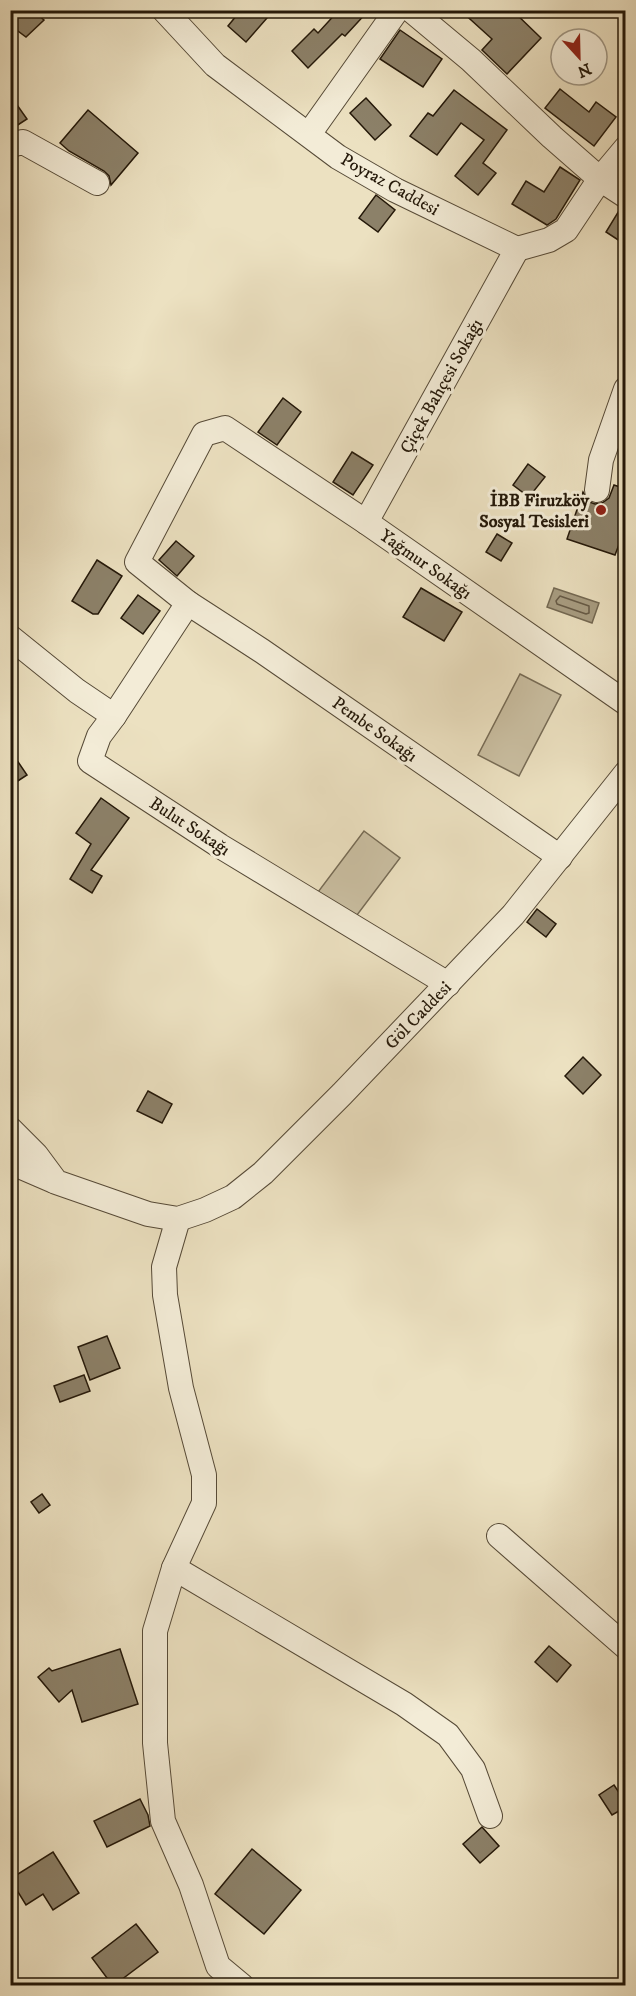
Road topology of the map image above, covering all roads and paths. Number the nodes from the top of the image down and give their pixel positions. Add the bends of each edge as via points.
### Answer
1 (164, 10) edge
2 (397, 10) edge
3 (411, 10) edge
4 (309, 134) junction
5 (10, 145) edge
6 (626, 148) edge
7 (600, 179) junction
8 (97, 183) dead end
9 (626, 195) edge
10 (517, 249) junction
11 (626, 389) edge
12 (597, 490) dead end
13 (366, 522) junction
14 (137, 562) joint
15 (188, 603) junction
16 (10, 637) edge
17 (626, 703) edge
18 (114, 716) junction
19 (626, 773) edge
20 (560, 857) junction
21 (448, 984) junction
22 (10, 1129) edge
23 (10, 1161) edge
24 (56, 1182) junction
25 (178, 1219) junction
26 (499, 1536) dead end
27 (174, 1568) junction
28 (626, 1647) edge
29 (490, 1816) dead end
30 (242, 1986) edge

1 - 4 street, Poyraz Caddesi via 215,65
2 - 4 street
3 - 7 street
4 - 10 street, Poyraz Caddesi via 395,190
5 - 8 street via 23,142
6 - 7 street
7 - 9 street
7 - 10 street via 566,230 549,240
10 - 13 street, Çiçek Bahçesi Sokağı
11 - 12 street via 602,460
13 - 14 street, Yağmur Sokağı via 225,428 204,434
13 - 17 street, Yağmur Sokağı
14 - 15 street, Pembe Sokağı
15 - 18 street
15 - 20 street, Pembe Sokağı
16 - 18 street
18 - 21 street, Bulut Sokağı via 99,736 90,761 220,846
19 - 20 street, Göl Caddesi
20 - 21 street, Göl Caddesi via 513,915
21 - 25 street, Göl Caddesi via 263,1173 233,1197
22 - 24 street
23 - 24 street
24 - 25 street via 148,1214
25 - 27 street via 164,1267 165,1295 181,1388 204,1475 204,1503
26 - 28 street
27 - 29 street via 404,1704 448,1735 473,1768
27 - 30 street via 154,1631 155,1743 164,1821 218,1966

